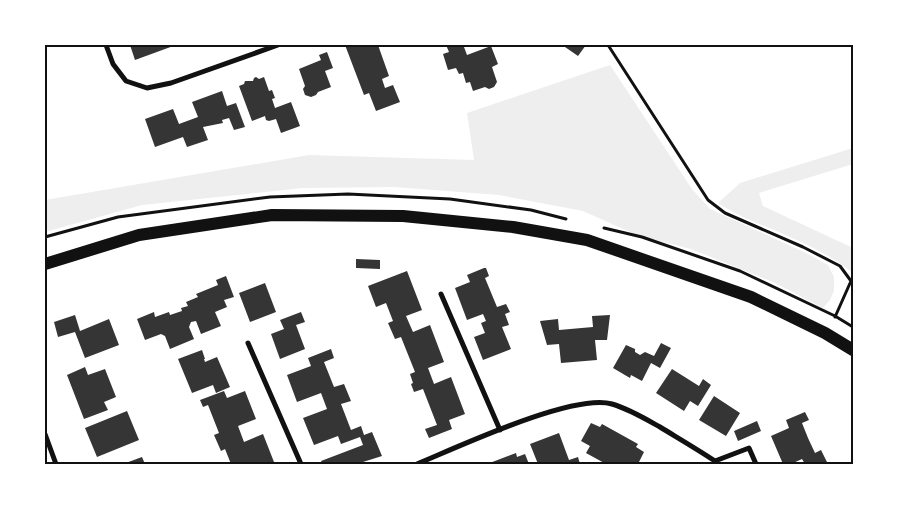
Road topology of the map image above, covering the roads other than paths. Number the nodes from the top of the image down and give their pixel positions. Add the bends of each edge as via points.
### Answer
1 (106, 45) edge
2 (278, 45) edge
3 (45, 264) edge
4 (441, 294) dead end
5 (248, 343) dead end
6 (853, 350) edge
7 (500, 430) junction
8 (45, 434) edge
9 (716, 463) edge
10 (56, 464) edge
11 (301, 464) edge
12 (417, 464) edge
13 (756, 464) edge

1 - 2 street via 113,64 126,81 147,88
3 - 6 main road via 139,235 272,215 403,216 514,227 587,240 751,298
4 - 7 street
5 - 11 street
7 - 9 street via 549,412 589,403 610,403 633,412
7 - 12 street
8 - 10 street
9 - 13 street via 749,448

